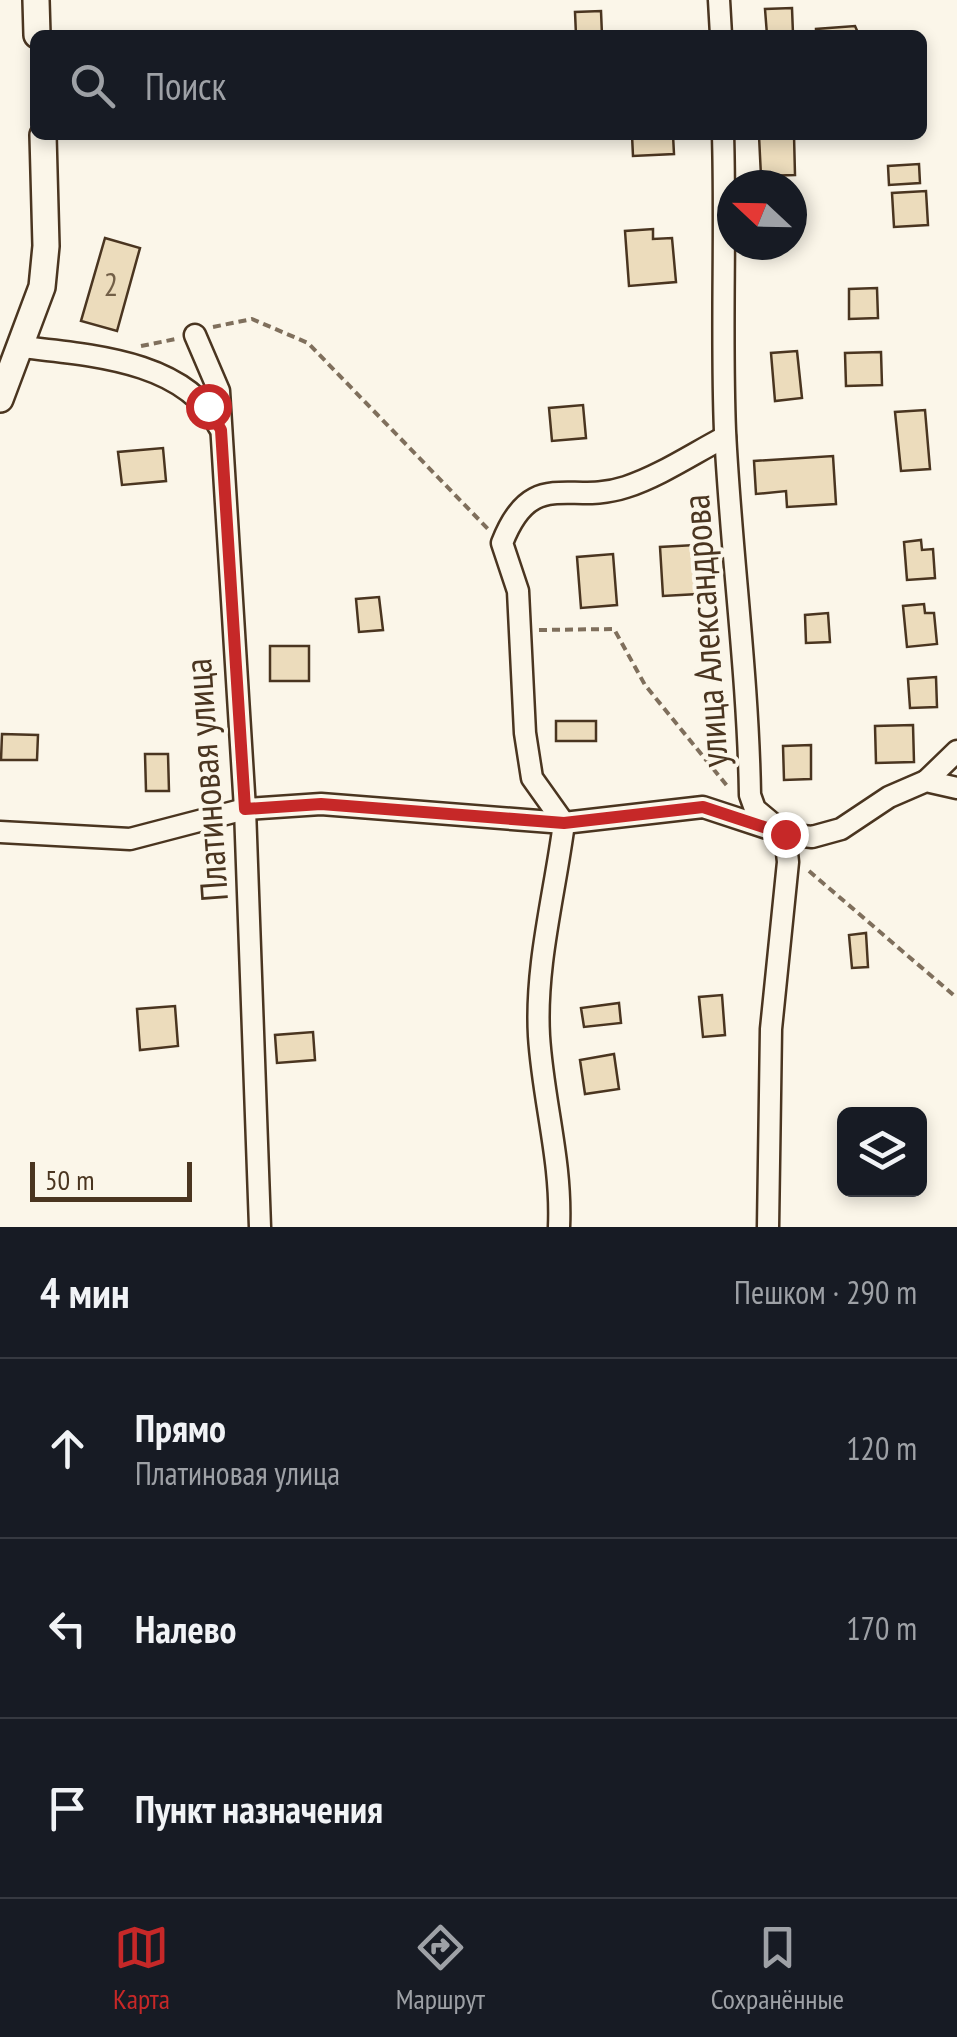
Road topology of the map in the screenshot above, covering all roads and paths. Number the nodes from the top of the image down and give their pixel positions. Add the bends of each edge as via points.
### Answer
1 (36, 0) edge
2 (720, 0) edge
3 (37, 30) edge
4 (720, 30) edge
5 (43, 140) edge
6 (724, 140) edge
7 (195, 335) junction
8 (22, 347) junction
9 (135, 348) dead end
10 (0, 399) edge
11 (221, 430) junction
12 (726, 437) junction
13 (502, 542) junction
14 (614, 629) dead end
15 (522, 630) junction
16 (957, 751) edge
17 (926, 781) junction
18 (957, 788) edge
19 (245, 809) junction
20 (564, 823) junction
21 (0, 832) edge
22 (785, 834) junction
23 (260, 1227) edge
24 (560, 1227) edge
25 (768, 1227) edge

1 - 3 street
2 - 4 street
5 - 8 street via 43,273
6 - 12 street, улица Александрова
7 - 9 path
7 - 11 street, Платиновая улица via 215,372
7 - 13 path via 252,319 308,343
8 - 10 street
8 - 11 street via 77,353 187,386
11 - 19 street, Платиновая улица
12 - 13 street via 627,487 555,490 526,503
12 - 22 street, улица Александрова via 750,795 755,809
13 - 15 street
14 - 15 path
15 - 20 street via 532,778
16 - 17 street
17 - 18 street
17 - 22 street via 841,829 812,837
19 - 20 street via 321,804
19 - 21 street via 130,839
19 - 23 street, Платиновая улица
20 - 22 street via 703,807
20 - 24 street via 539,1003
22 - 25 street via 771,1029

